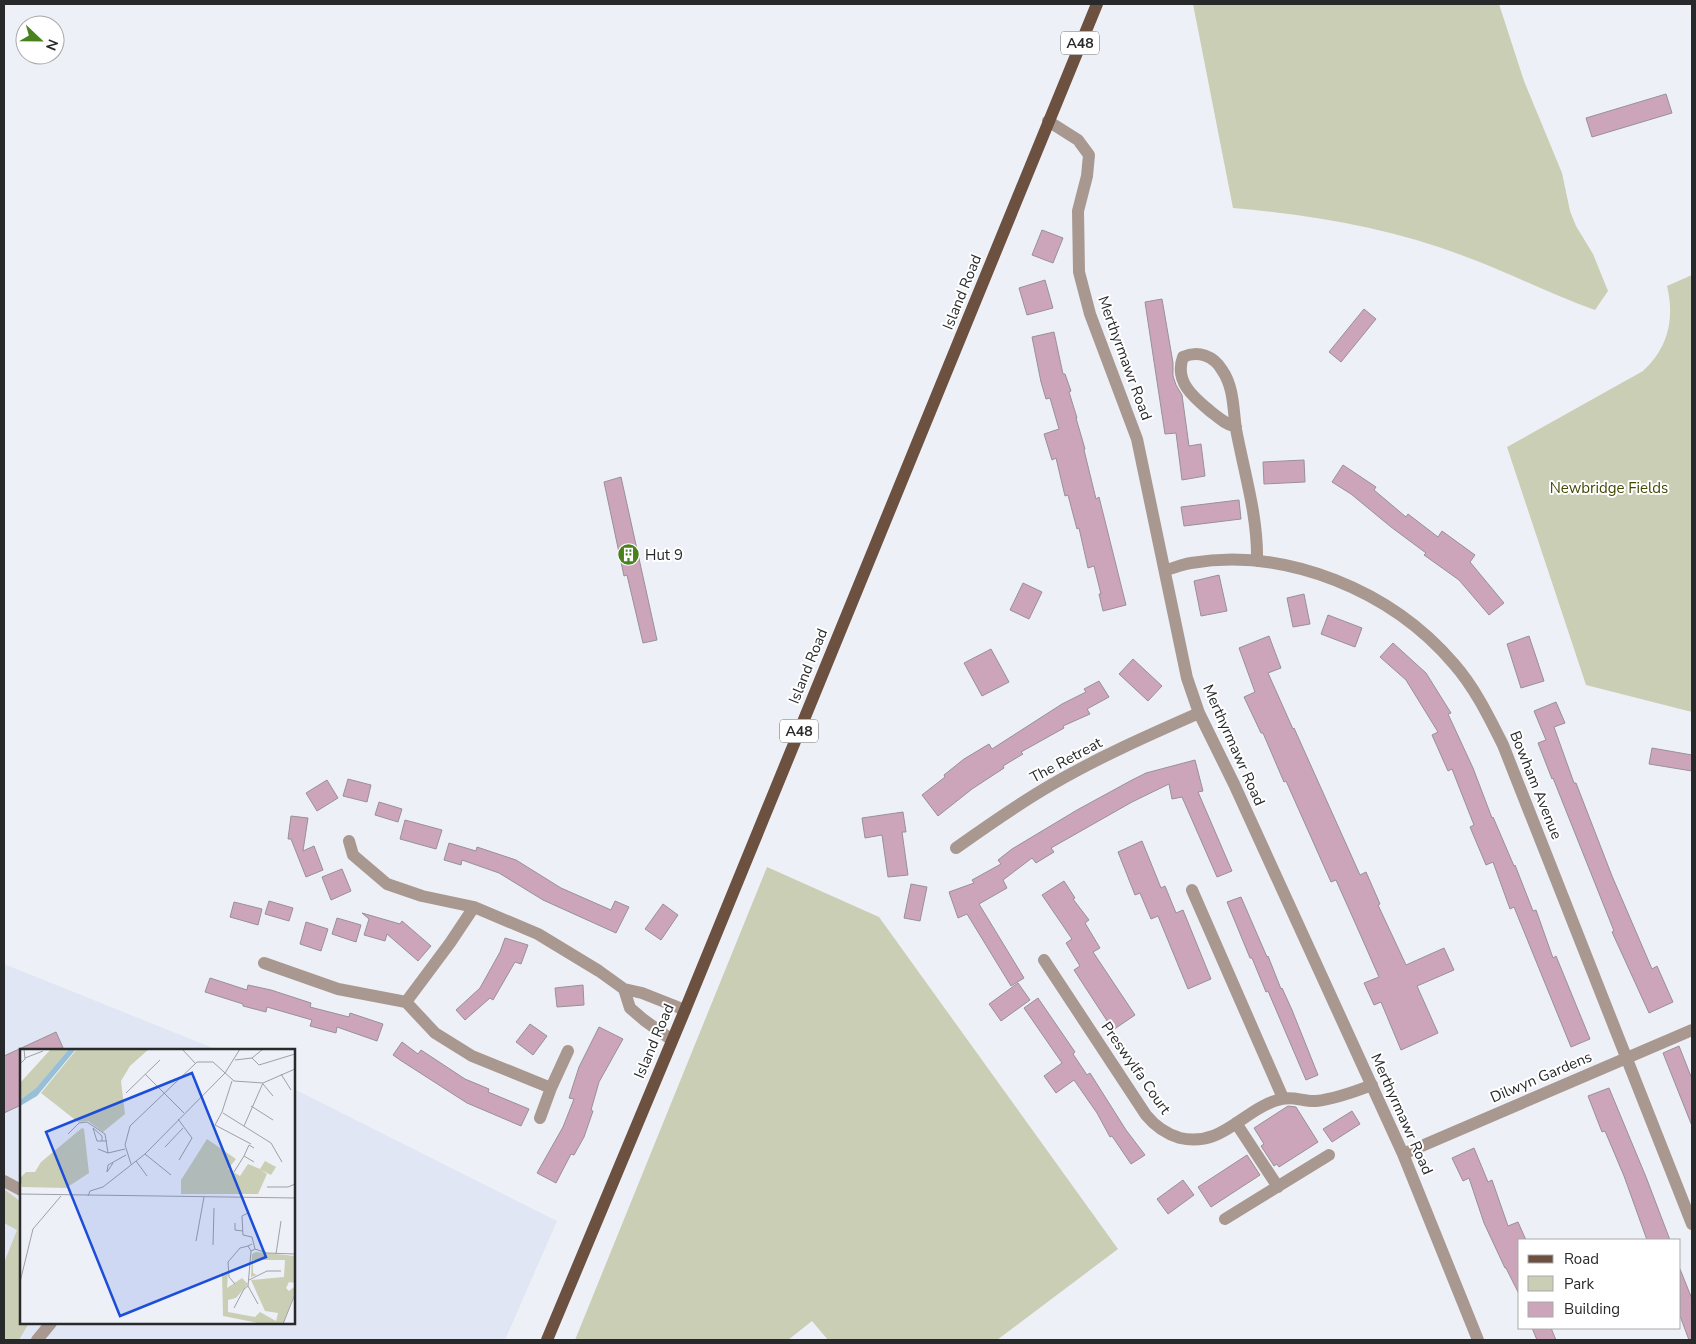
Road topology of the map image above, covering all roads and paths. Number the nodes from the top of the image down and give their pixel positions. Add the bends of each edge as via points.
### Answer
1 (1097, 4) edge
2 (1048, 121) junction
3 (1236, 427) junction
4 (1257, 561) junction
5 (1166, 570) junction
6 (1199, 713) junction
7 (349, 841) dead end
8 (956, 848) dead end
9 (1192, 890) dead end
10 (474, 907) junction
11 (1044, 960) dead end
12 (264, 963) dead end
13 (624, 989) junction
14 (406, 1002) junction
15 (685, 1010) junction
16 (1692, 1030) edge
17 (672, 1040) junction
18 (568, 1051) dead end
19 (1628, 1058) junction
20 (1372, 1085) junction
21 (551, 1088) junction
22 (1283, 1098) junction
23 (540, 1118) dead end
24 (1236, 1123) junction
25 (1403, 1154) junction
26 (1329, 1156) dead end
27 (4, 1181) edge
28 (1278, 1187) junction
29 (20, 1189) edge
30 (1226, 1220) dead end
31 (1692, 1224) edge
32 (50, 1324) edge
33 (38, 1340) edge
34 (547, 1340) edge
35 (1478, 1340) edge

1 - 2 main road, Island Road / A48
2 - 5 street, Merthyrmawr Road via 1078,140 1088,155 1087,176 1078,211 1079,272 1090,314 1137,439
2 - 15 main road, Island Road / A48
3 - 3 street via 1229,383 1216,362 1200,354 1183,356 1182,380 1195,399 1226,424
3 - 4 street via 1252,510
4 - 5 street, Bowham Avenue via 1215,560
4 - 19 street, Bowham Avenue via 1322,575 1380,601 1432,640 1470,684 1503,746
5 - 6 street, Merthyrmawr Road via 1187,678
6 - 8 street, The Retreat via 1052,784
6 - 20 street, Merthyrmawr Road
7 - 10 street via 353,855 387,884 422,896
9 - 22 street
10 - 13 street via 538,934
10 - 14 street
11 - 24 street, Preswylfa Court via 1128,1090 1160,1128 1177,1137 1197,1140 1218,1135
12 - 14 street via 338,989
13 - 15 street
13 - 17 street via 630,1008
14 - 21 street via 436,1032 472,1056
15 - 17 main road, Island Road / A48
16 - 19 street, Dilwyn Gardens
17 - 34 main road, Island Road / A48
18 - 21 street
19 - 25 street, Dilwyn Gardens
19 - 31 street, Bowham Avenue
20 - 22 street, Preswylfa Court via 1315,1101
20 - 25 street, Merthyrmawr Road
21 - 23 street
22 - 24 street, Preswylfa Court via 1266,1104
24 - 28 street
25 - 35 street, Merthyrmawr Road
26 - 28 street
27 - 29 street
28 - 30 street
32 - 33 street

